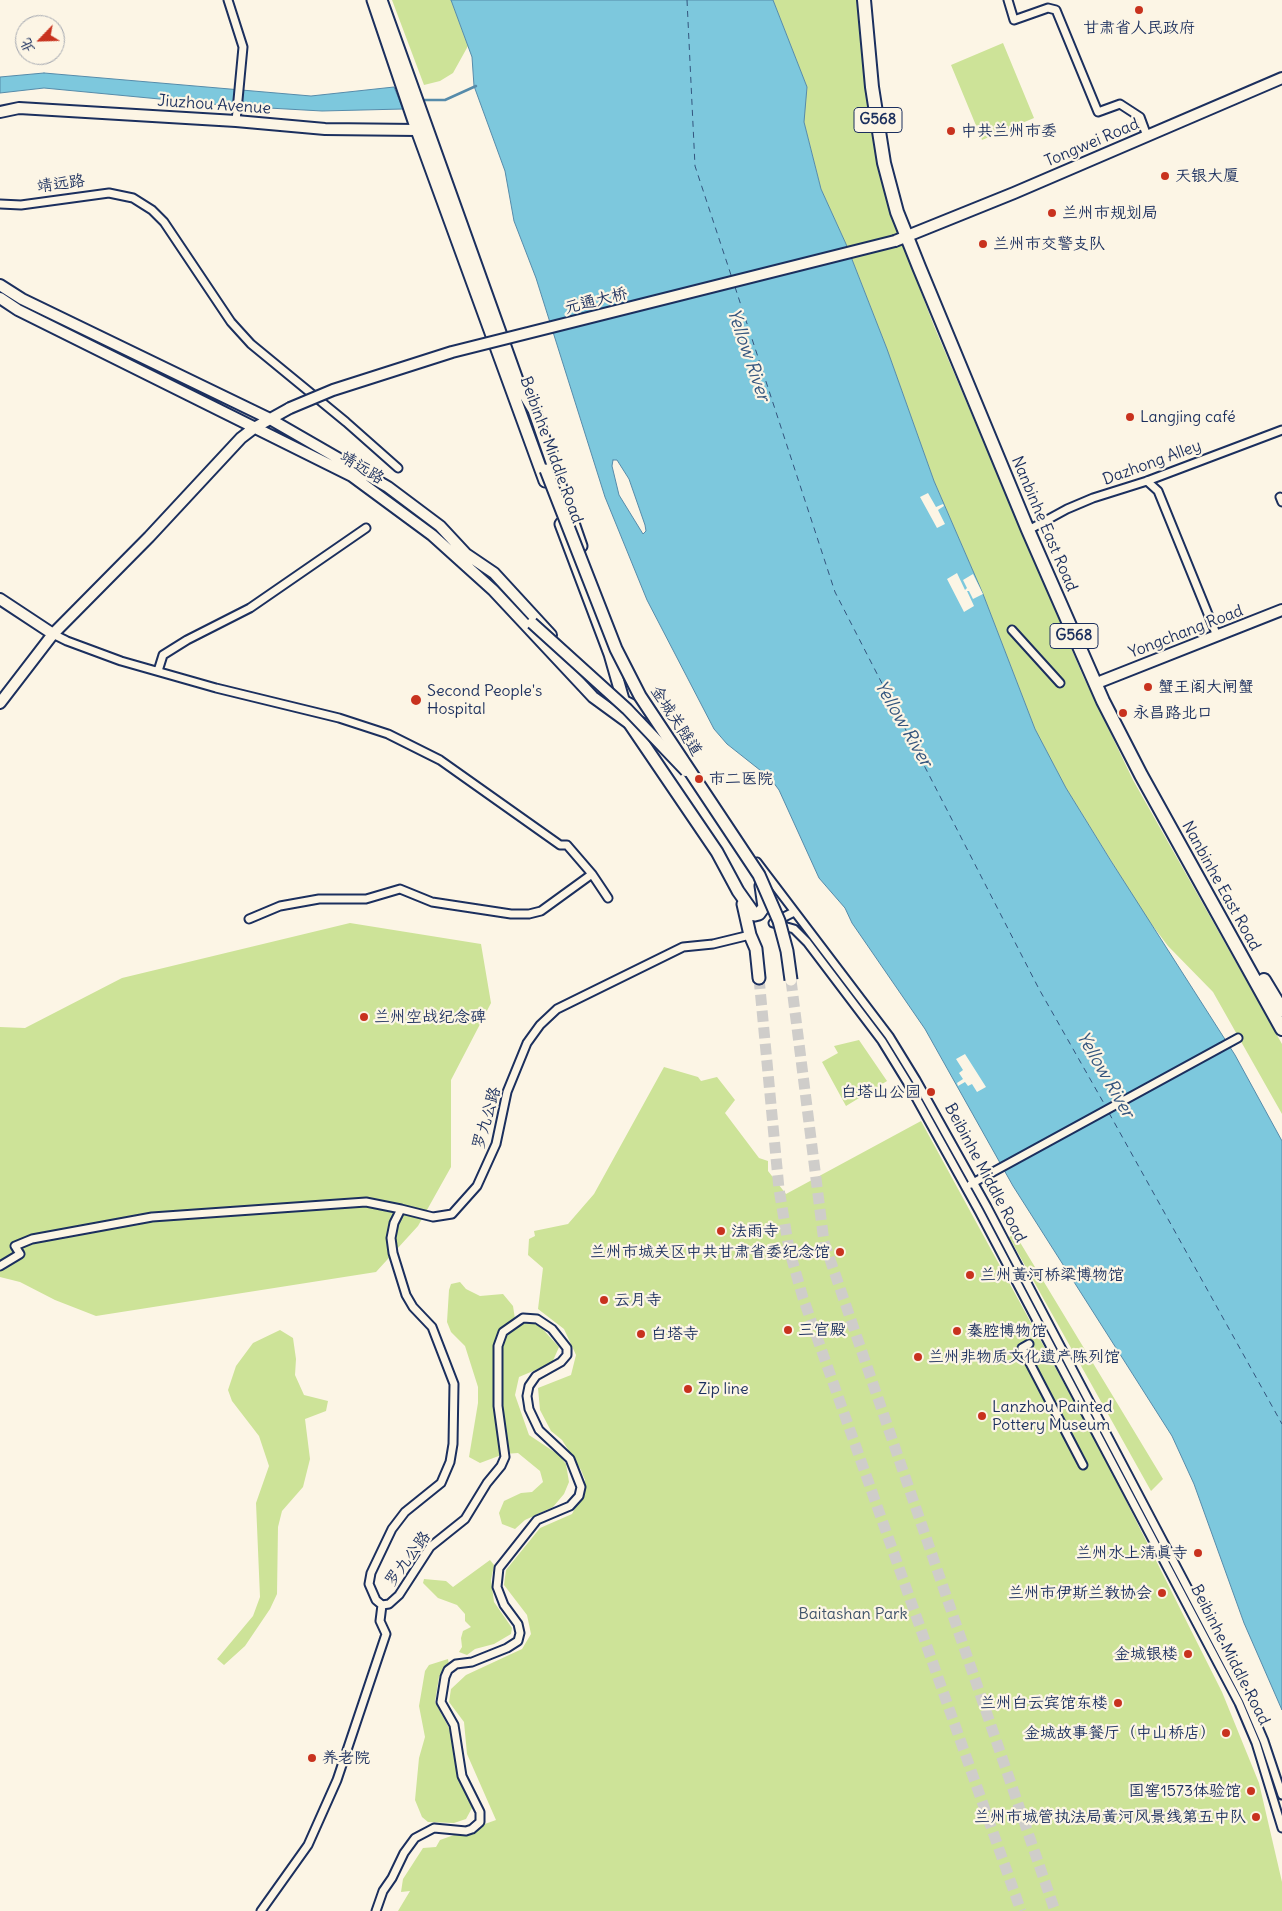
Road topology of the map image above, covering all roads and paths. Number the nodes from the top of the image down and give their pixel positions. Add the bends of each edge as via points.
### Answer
1 (228, 0) edge
2 (373, 0) edge
3 (381, 0) edge
4 (864, 0) edge
5 (870, 0) edge
6 (1008, 0) edge
7 (1282, 78) edge
8 (408, 90) junction
9 (0, 112) edge
10 (237, 117) junction
11 (421, 129) junction
12 (1147, 136) junction
13 (0, 204) edge
14 (905, 237) junction
15 (0, 285) edge
16 (0, 298) edge
17 (519, 385) junction
18 (270, 419) junction
19 (254, 428) junction
20 (1282, 430) edge
21 (398, 468) dead end
22 (1146, 481) junction
23 (1034, 527) junction
24 (366, 528) dead end
25 (466, 554) junction
26 (0, 599) edge
27 (1282, 610) edge
28 (1012, 630) dead end
29 (53, 634) junction
30 (1217, 636) junction
31 (158, 671) junction
32 (1102, 681) junction
33 (1060, 683) dead end
34 (623, 702) junction
35 (0, 703) edge
36 (650, 714) junction
37 (630, 724) junction
38 (658, 725) junction
39 (694, 779) junction
40 (754, 858) junction
41 (592, 874) junction
42 (738, 891) junction
43 (608, 898) dead end
44 (794, 912) junction
45 (249, 919) dead end
46 (750, 935) junction
47 (759, 978) tunnel mouth
48 (791, 980) tunnel mouth
49 (1281, 1018) edge
50 (1238, 1038) dead end
51 (973, 1182) junction
52 (966, 1187) junction
53 (401, 1209) junction
54 (0, 1266) edge
55 (1029, 1344) dead end
56 (1083, 1465) dead end
57 (382, 1605) junction
58 (1282, 1795) edge
59 (1282, 1828) edge
60 (261, 1911) edge
61 (376, 1911) edge

1 - 10 street via 243,48
2 - 8 main road, Beibinhe Middle Road
3 - 8 main road, Beibinhe Middle Road
4 - 14 highway, Nanbinhe East Road / G568 via 872,87 883,156
5 - 14 highway, Nanbinhe East Road / G568 via 882,104
6 - 12 street via 1014,20 1048,8 1056,10 1098,112 1120,104 1140,116
7 - 12 main road, Tongwei Road
8 - 11 main road, Beibinhe Middle Road
9 - 10 main road, Jiuzhou Avenue via 19,108
10 - 11 main road, Jiuzhou Avenue via 325,129
11 - 17 main road, Beibinhe Middle Road
11 - 34 main road, Beibinhe Middle Road via 610,654
12 - 14 main road, Tongwei Road
13 - 21 street, 靖远路 via 21,205 109,193 133,198 152,210 164,222 232,322 251,344
14 - 18 main road, 元通大桥, bridge via 452,352 350,385
14 - 23 highway, Nanbinhe East Road / G568
14 - 49 highway, Nanbinhe East Road / G568 via 1103,701 1141,776
15 - 18 main road, 靖远路
16 - 19 main road, 靖远路
17 - 36 main road via 534,410 617,649
17 - 39 main road, 金城关隧道, bridge via 546,470 616,648 640,696
18 - 19 main road, 元通大桥
18 - 25 main road, 靖远路 via 388,487 440,526
19 - 29 main road, 元通大桥
19 - 37 main road, 靖远路 via 352,476 432,535 493,590 593,697
20 - 22 street, Dazhong Alley
22 - 23 street, Dazhong Alley via 1067,509
22 - 30 street via 1158,491
23 - 32 highway, Nanbinhe East Road / G568
24 - 31 street via 250,608 163,655
25 - 34 main road, 靖远路 via 494,573 570,656
25 - 39 main road, bridge via 532,623 628,709
26 - 29 main road
27 - 30 main road, Yongchang Road
28 - 33 street
29 - 31 street via 121,661
29 - 35 main road, 元通大桥
30 - 32 main road, Yongchang Road
31 - 41 street via 340,718 388,734 440,760 560,845 567,845
32 - 49 highway, Nanbinhe East Road / G568 via 1146,770
34 - 36 main road, 靖远路
34 - 37 main road, Beibinhe Middle Road
36 - 38 main road
37 - 38 main road
37 - 42 main road, Beibinhe Middle Road via 718,852
38 - 40 main road
39 - 48 main road, 金城关隧道, bridge via 759,875 779,921
40 - 42 main road via 763,894 764,907 759,914 755,915 749,909
40 - 44 street, Beibinhe Middle Road
41 - 43 street
41 - 45 street via 541,911 529,914 432,902 400,890 366,899 319,899 280,906
42 - 46 main road via 748,918
44 - 51 street, Beibinhe Middle Road via 889,1036
44 - 52 street, Beibinhe Middle Road via 773,923 794,929 807,942 882,1041
46 - 47 main road via 756,949
46 - 53 street, 罗九公路 via 682,947 557,1009 527,1043 508,1092 496,1144 477,1186 452,1214 433,1217
50 - 51 street
51 - 52 street
51 - 58 street, Beibinhe Middle Road via 1246,1699
52 - 59 street, Beibinhe Middle Road via 1239,1703 1256,1744
53 - 54 street via 366,1202 152,1217 32,1239 15,1246 20,1254
53 - 57 street, 罗九公路 via 394,1223 393,1253 406,1295 432,1326 454,1384 453,1444 441,1483 405,1512 392,1529 371,1573 369,1584 372,1593
55 - 56 street via 1022,1348
57 - 60 street via 380,1621 386,1634 337,1780 308,1845
57 - 61 street, 罗九公路 via 389,1604 399,1595 430,1547 465,1519 487,1482 501,1466 504,1457 498,1406 498,1346 503,1332 510,1325 523,1318 537,1319 557,1336 567,1348 567,1355 536,1376 529,1386 529,1409 539,1430 570,1459 581,1487 579,1496 570,1506 537,1520 499,1568 497,1587 504,1605 518,1624 518,1641 472,1662 456,1664 445,1677 441,1702 454,1726 462,1776 480,1812 480,1822 466,1831 434,1828 415,1838 383,1891

